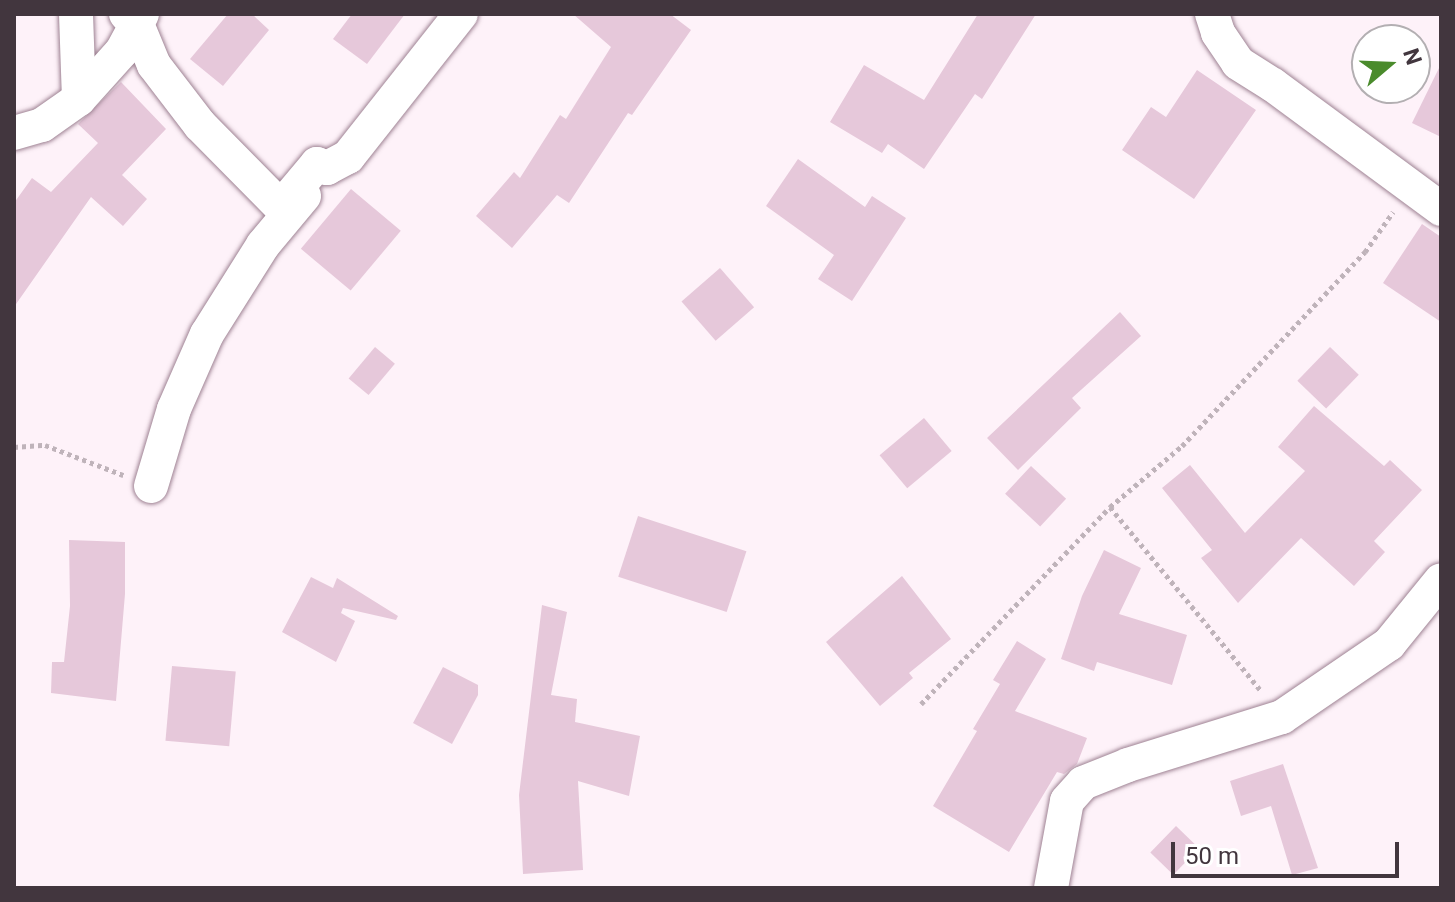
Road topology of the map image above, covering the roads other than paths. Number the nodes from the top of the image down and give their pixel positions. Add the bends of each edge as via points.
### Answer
1 (76, 14) edge
2 (461, 14) edge
3 (1212, 14) edge
4 (135, 17) edge
5 (79, 99) junction
6 (14, 133) edge
7 (327, 168) junction
8 (1441, 209) edge
9 (151, 486) road end
10 (1441, 580) edge
11 (1051, 888) edge

1 - 5 street
2 - 7 street via 348,157
3 - 8 street via 1238,63
4 - 5 street via 122,51
4 - 7 street via 154,65 200,125 281,207 317,164
5 - 6 street via 42,125
7 - 9 street via 263,245 207,334 174,409
10 - 11 street via 1389,644 1282,717 1083,783 1067,801

